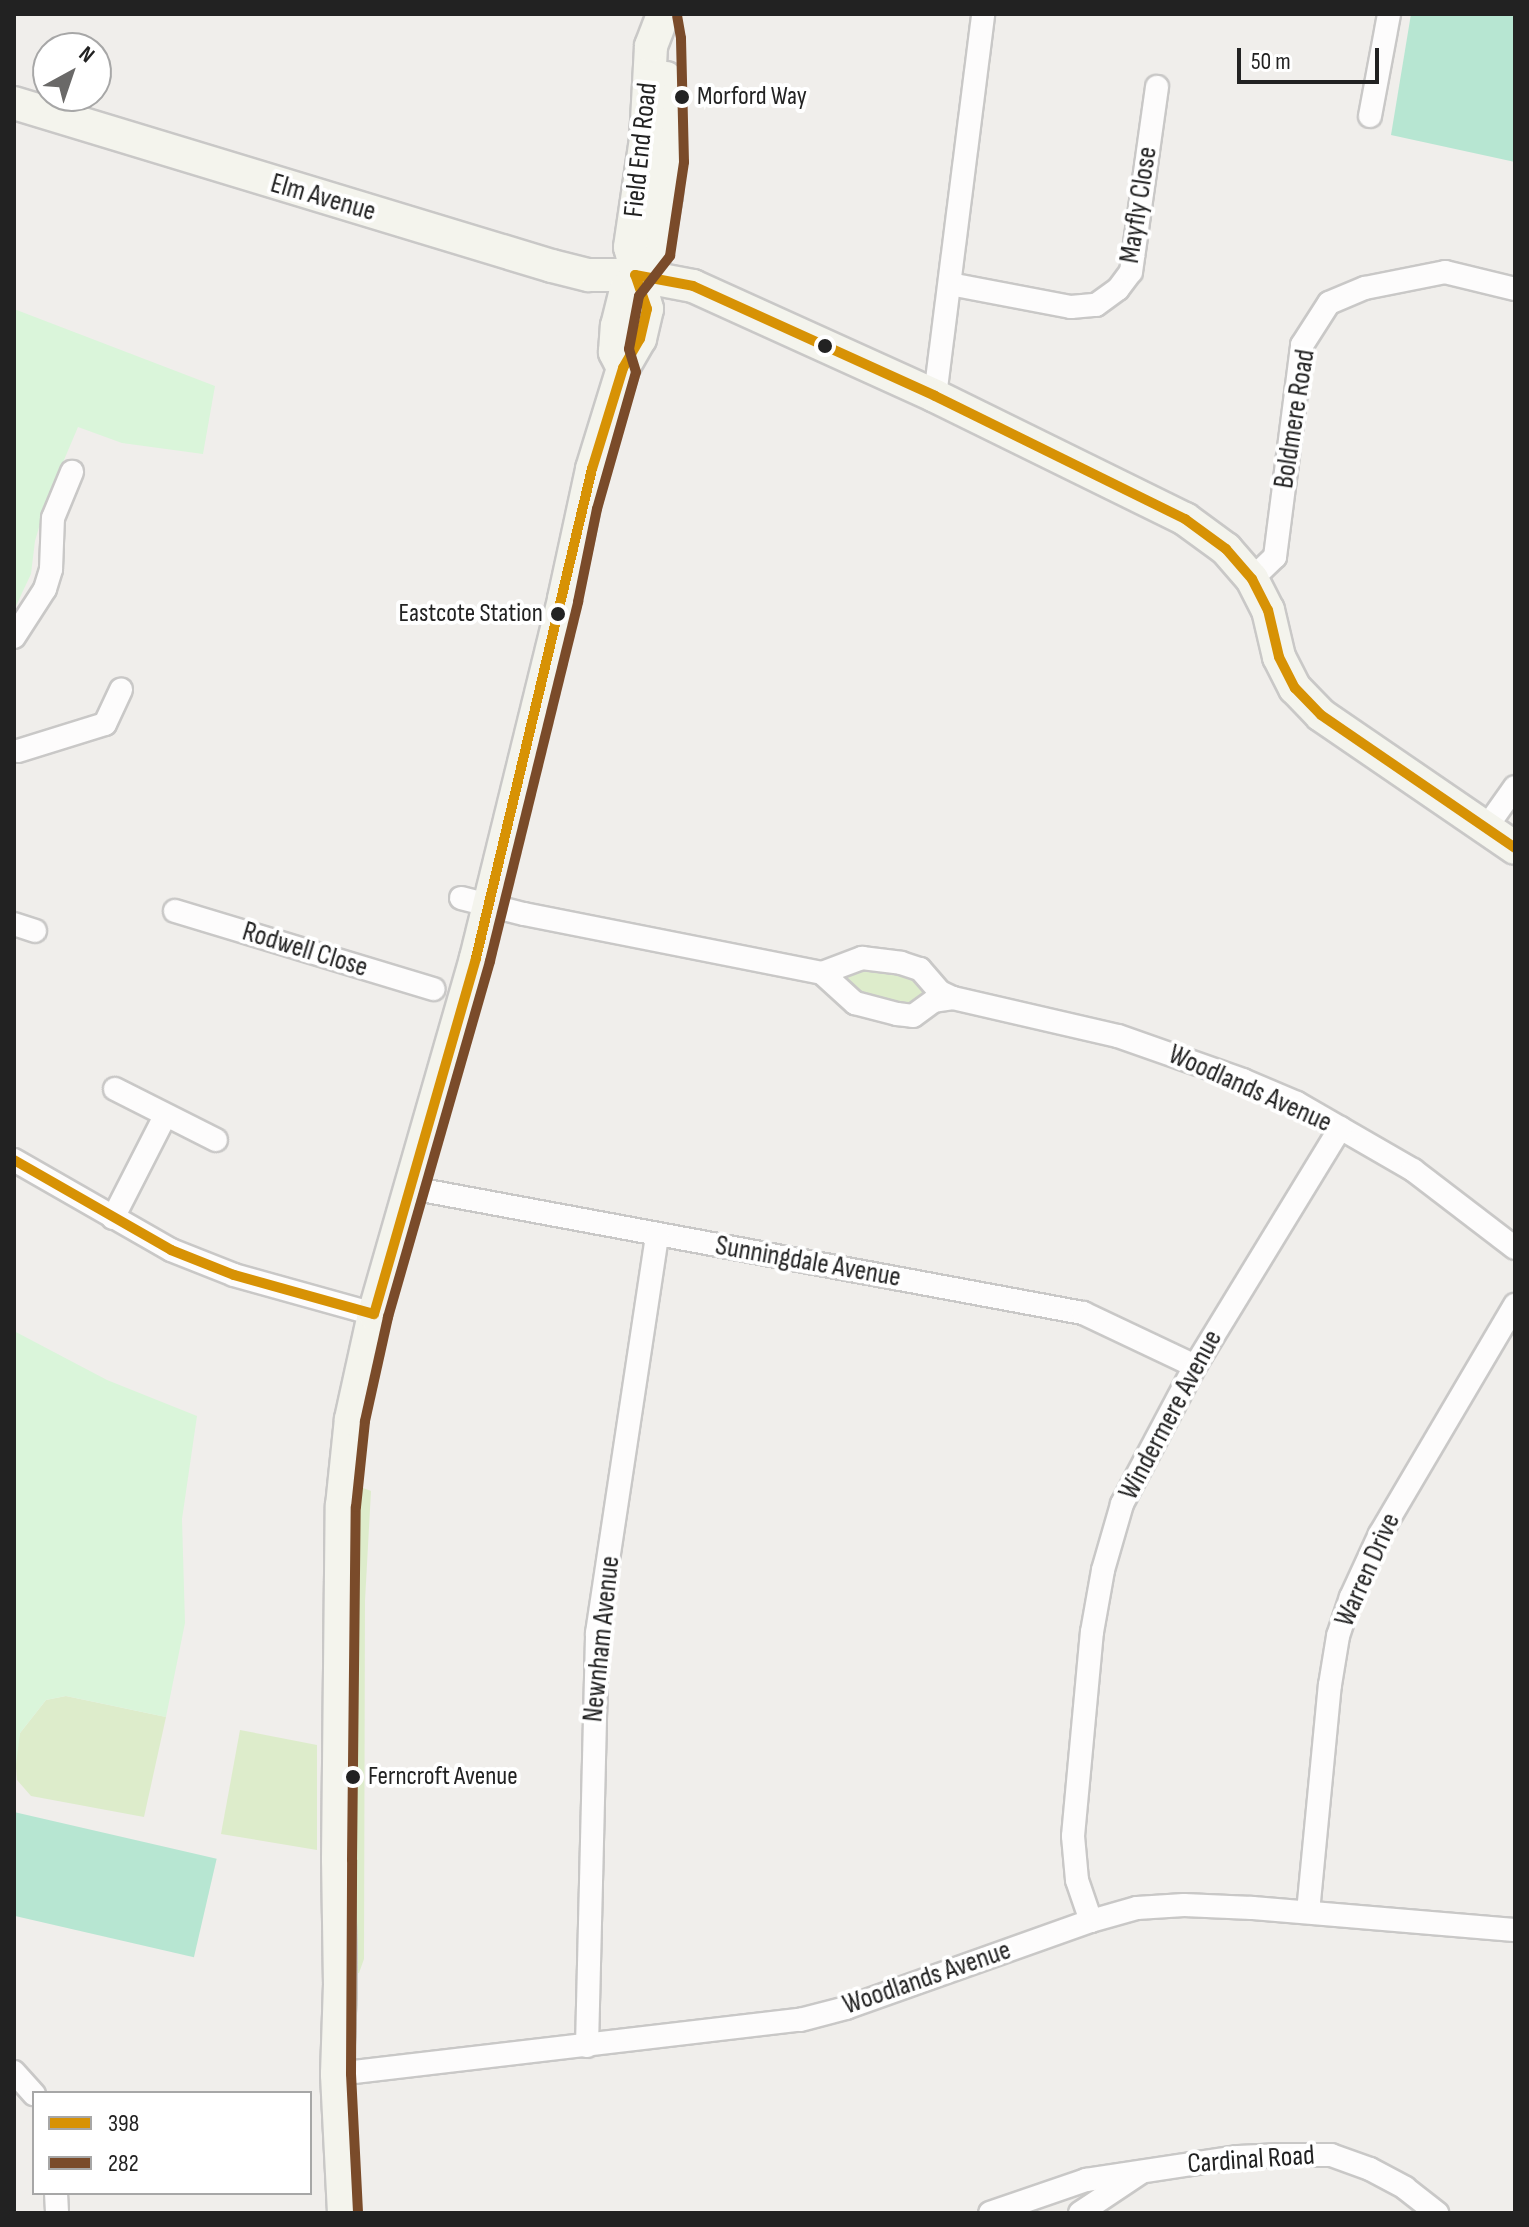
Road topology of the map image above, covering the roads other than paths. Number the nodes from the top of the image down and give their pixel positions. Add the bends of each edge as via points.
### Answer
1 (983, 14) edge
2 (1389, 14) edge
3 (662, 20) edge
4 (1157, 87) dead end
5 (14, 103) edge
6 (1370, 116) dead end
7 (635, 275) junction
8 (950, 284) junction
9 (1515, 289) edge
10 (935, 396) junction
11 (72, 472) dead end
12 (1252, 579) junction
13 (14, 637) edge
14 (121, 690) dead end
15 (15, 753) edge
16 (1515, 787) edge
17 (1486, 828) junction
18 (1515, 848) edge
19 (475, 902) junction
20 (175, 911) dead end
21 (822, 973) junction
22 (434, 989) dead end
23 (953, 998) junction
24 (115, 1089) dead end
25 (165, 1116) junction
26 (1340, 1128) junction
27 (216, 1140) dead end
28 (14, 1160) edge
29 (411, 1188) junction
30 (113, 1218) junction
31 (657, 1235) junction
32 (1515, 1248) edge
33 (1515, 1305) edge
34 (374, 1314) junction
35 (1195, 1366) junction
36 (1308, 1912) junction
37 (1091, 1921) junction
38 (1515, 1930) edge
39 (587, 2046) junction
40 (14, 2072) edge
41 (337, 2074) junction
42 (32, 2092) edge
43 (1144, 2170) junction
44 (344, 2213) edge
45 (990, 2213) edge
46 (1080, 2213) edge
47 (1437, 2213) edge

1 - 8 street
2 - 6 street
3 - 7 street, Field End Road via 651,46 646,139 630,247
4 - 8 street, Mayfly Close via 1131,272 1118,289 1096,305 1071,307
5 - 7 street, Elm Avenue via 552,266 589,275
7 - 10 street, Elm Avenue via 693,286
7 - 19 street, Field End Road via 616,333 615,352 623,368
8 - 10 street
9 - 12 street, Boldmere Road via 1445,272 1365,288 1329,303 1302,345 1275,557
10 - 12 street, Elm Avenue via 1185,519 1226,549
11 - 13 street via 53,518 45,589
12 - 17 street, Elm Avenue via 1268,610 1279,657 1304,697 1321,715
14 - 15 street via 105,724
16 - 17 street
17 - 18 street, Elm Avenue
19 - 21 street
19 - 29 street, Field End Road
20 - 22 street, Rodwell Close
21 - 23 street, Woodlands Avenue via 862,958 891,961 920,969 940,992
21 - 23 street via 855,1003 897,1014 913,1016 934,1001
23 - 26 street, Woodlands Avenue via 1118,1036 1187,1058 1297,1103
24 - 25 street
25 - 27 street
25 - 30 street
26 - 32 street, Woodlands Avenue via 1413,1170
26 - 35 street, Windermere Avenue
28 - 30 street
29 - 31 street, Sunningdale Avenue
29 - 34 street, Field End Road
30 - 34 street via 171,1250 234,1275
31 - 35 street, Sunningdale Avenue via 1083,1313
31 - 39 street, Newnham Avenue via 597,1633
33 - 36 street, Warren Drive via 1380,1534 1351,1597 1330,1685
34 - 41 street, Field End Road via 351,1419 342,1506
35 - 37 street, Windermere Avenue via 1122,1504 1103,1570 1073,1836 1077,1880
36 - 37 street, Woodlands Avenue via 1184,1905 1137,1908
36 - 38 street, Woodlands Avenue
37 - 39 street, Woodlands Avenue via 800,2020
39 - 41 street, Woodlands Avenue
40 - 42 street
41 - 44 street, Field End Road
43 - 45 street, Cardinal Road via 1086,2180
43 - 46 street, Cardinal Road
43 - 47 street, Cardinal Road via 1238,2157 1331,2155 1405,2188

